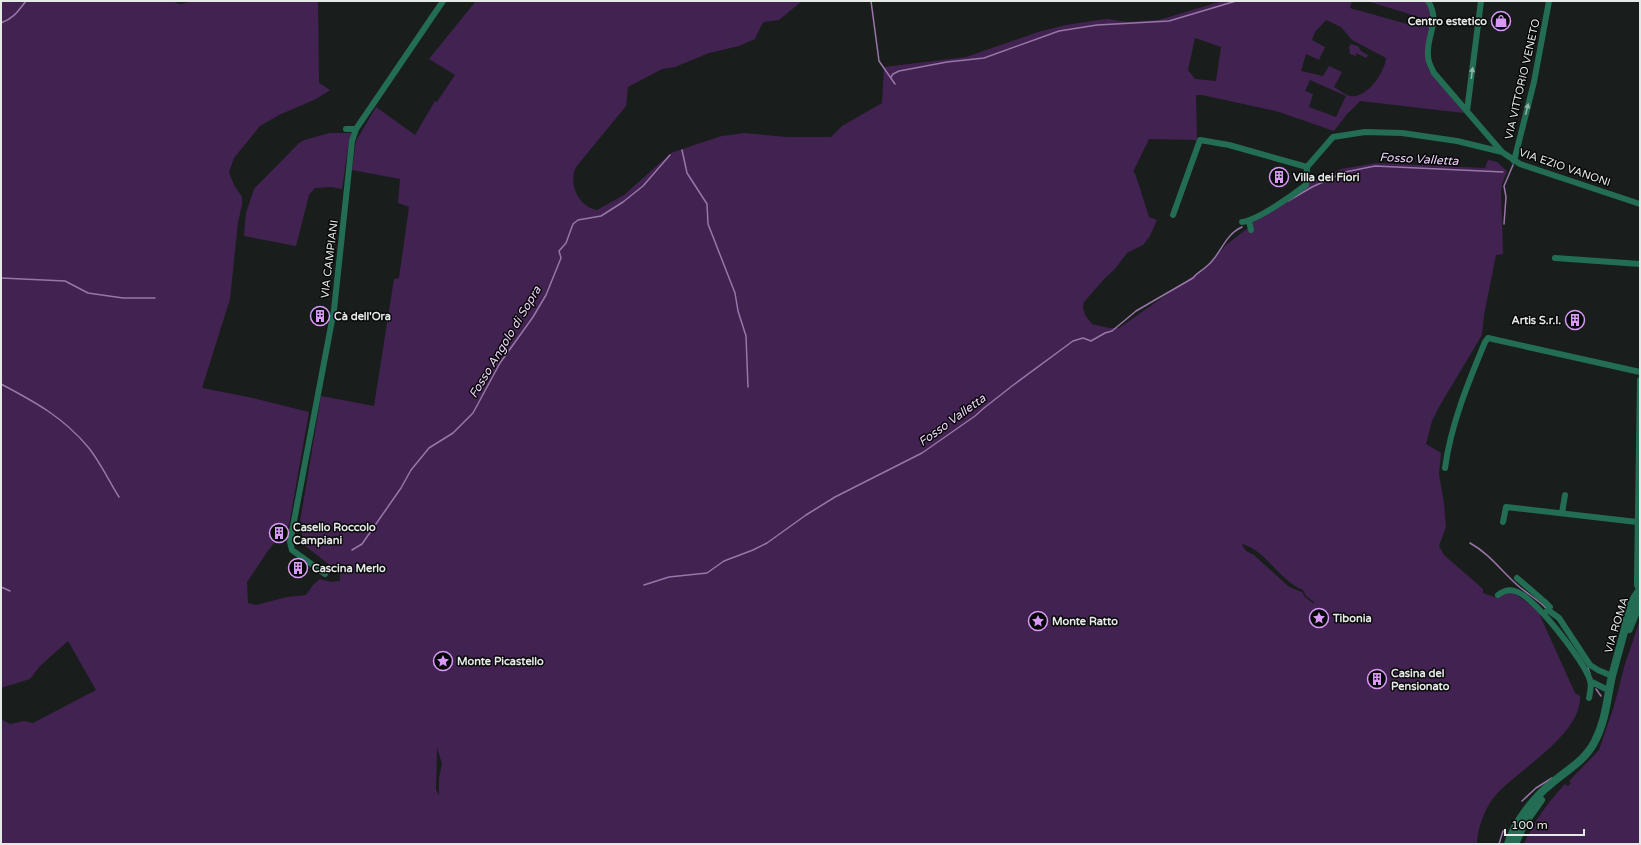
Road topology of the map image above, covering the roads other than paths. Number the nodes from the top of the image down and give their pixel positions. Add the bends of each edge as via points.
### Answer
1 (443, 1) edge
2 (1437, 1) edge
3 (1481, 1) edge
4 (1549, 1) edge
5 (1430, 3) edge
6 (1467, 111) junction
7 (1338, 128) dead end
8 (346, 129) dead end
9 (356, 129) junction
10 (1336, 136) junction
11 (1502, 152) junction
12 (1514, 161) junction
13 (1307, 167) junction
14 (1640, 204) edge
15 (1174, 215) dead end
16 (1251, 230) dead end
17 (1555, 258) dead end
18 (1640, 264) edge
19 (1640, 372) edge
20 (1640, 380) edge
21 (1445, 468) dead end
22 (1565, 495) dead end
23 (1562, 513) junction
24 (1503, 522) dead end
25 (1637, 522) junction
26 (325, 574) dead end
27 (1517, 578) dead end
28 (1640, 591) edge
29 (1498, 595) dead end
30 (1640, 602) edge
31 (1546, 612) junction
32 (1615, 667) junction
33 (1612, 676) junction
34 (1593, 683) junction
35 (1610, 691) junction
36 (1589, 698) dead end
37 (1569, 771) junction
38 (1508, 844) edge
39 (1515, 844) edge

1 - 9 street, VIA CAMPIANI
2 - 5 street
6 -> 3 street
12 -> 4 street, VIA VITTORIO VENETO via 1534,82
5 - 6 street via 1434,25 1428,46 1429,64
6 - 11 street
7 - 10 street
8 - 9 street
9 - 26 street, VIA CAMPIANI via 351,152 334,310 290,542 292,550
10 - 11 street, VIA EZIO VANONI via 1366,132 1402,133 1457,141
10 - 13 street
11 - 12 street, VIA EZIO VANONI
12 - 14 street, VIA EZIO VANONI
13 - 15 street via 1229,145 1200,140
13 - 16 street via 1306,185 1246,222
17 - 18 street
19 - 21 street via 1488,338 1464,392 1450,438
20 - 25 street
22 - 23 street
23 - 24 street via 1506,507
23 - 25 street
25 - 28 street via 1637,579
27 - 31 street via 1546,602 1550,607
28 - 32 street, VIA ROMA via 1629,611
29 - 31 street via 1505,591 1516,591
30 - 32 street, VIA ROMA
31 - 33 street via 1559,618 1590,665
31 - 34 street
32 - 33 street, VIA ROMA
33 - 35 street, VIA ROMA
34 - 35 street
34 - 36 street
35 - 37 street, VIA ROMA via 1604,719 1595,742 1581,761
37 - 38 street, VIA ROMA via 1534,800
37 - 39 street, VIA ROMA via 1536,807 1524,824

